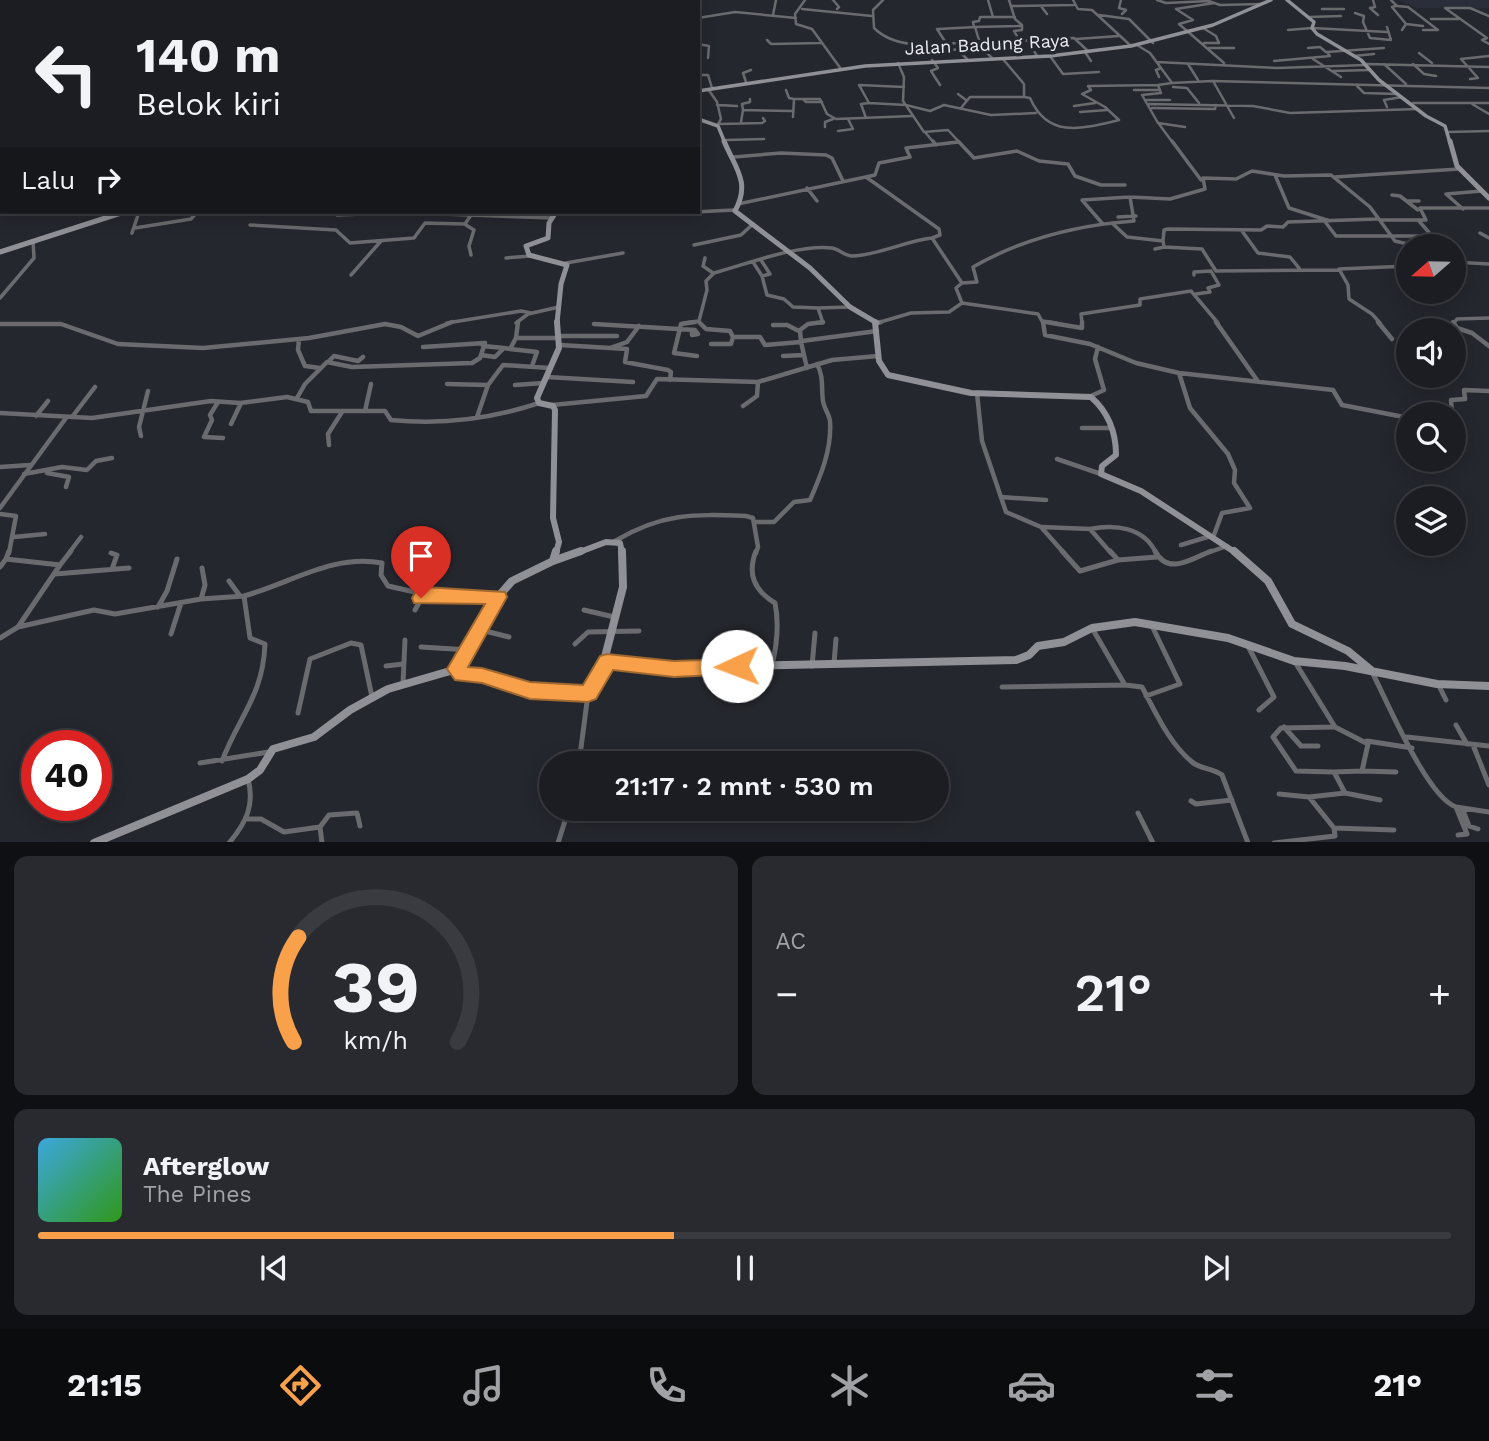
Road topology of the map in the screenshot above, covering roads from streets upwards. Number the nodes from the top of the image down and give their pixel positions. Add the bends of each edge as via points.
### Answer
1 (776, 0) edge
2 (805, 0) edge
3 (833, 0) edge
4 (883, 0) edge
5 (988, 0) edge
6 (1009, 0) edge
7 (1073, 0) edge
8 (1121, 0) edge
9 (1157, 0) edge
10 (1271, 0) edge
11 (1287, 0) edge
12 (1373, 0) edge
13 (1391, 0) edge
14 (1185, 2) junction
15 (1214, 3) junction
16 (1262, 4) junction
17 (1011, 5) junction
18 (1040, 5) junction
19 (1075, 5) junction
20 (1193, 6) junction
21 (1397, 6) junction
22 (800, 9) junction
23 (837, 9) dead end
24 (1334, 9) junction
25 (1344, 9) dead end
26 (1355, 13) dead end
27 (1046, 14) dead end
28 (773, 15) junction
29 (1122, 15) junction
30 (1378, 15) dead end
31 (872, 16) junction
32 (1098, 16) junction
33 (1328, 16) junction
34 (1417, 16) junction
35 (1489, 16) edge
36 (993, 17) junction
37 (1015, 17) junction
38 (1309, 17) junction
39 (700, 18) edge
40 (796, 18) junction
41 (1431, 19) dead end
42 (1458, 19) junction
43 (1406, 24) junction
44 (1020, 26) junction
45 (975, 27) junction
46 (1203, 28) junction
47 (1312, 28) junction
48 (1287, 30) dead end
49 (1366, 30) junction
50 (1402, 30) dead end
51 (1423, 30) junction
52 (1190, 32) junction
53 (1120, 36) junction
54 (1048, 39) dead end
55 (1075, 39) junction
56 (767, 40) dead end
57 (976, 42) junction
58 (822, 43) junction
59 (937, 43) junction
60 (946, 43) junction
61 (953, 43) junction
62 (968, 43) junction
63 (1153, 43) junction
64 (1203, 43) junction
65 (700, 44) edge
66 (1489, 44) edge
67 (1137, 45) junction
68 (1131, 46) junction
69 (1208, 48) junction
70 (1234, 48) dead end
71 (1308, 48) dead end
72 (1384, 48) dead end
73 (958, 50) junction
74 (1345, 51) junction
75 (1087, 52) junction
76 (1326, 52) junction
77 (1374, 54) dead end
78 (1419, 54) dead end
79 (1037, 56) junction
80 (1050, 56) junction
81 (1354, 56) junction
82 (1002, 57) junction
83 (1322, 57) junction
84 (1416, 57) dead end
85 (1489, 57) edge
86 (708, 58) dead end
87 (967, 58) junction
88 (992, 58) junction
89 (1311, 58) junction
90 (932, 60) junction
91 (1091, 61) dead end
92 (1157, 62) junction
93 (898, 63) junction
94 (1425, 63) junction
95 (1188, 64) junction
96 (1225, 64) junction
97 (1383, 64) junction
98 (1413, 64) junction
99 (1432, 64) junction
100 (1331, 65) junction
101 (1469, 65) junction
102 (1322, 66) junction
103 (1367, 66) junction
104 (1489, 67) edge
105 (1162, 68) junction
106 (1282, 68) junction
107 (841, 69) junction
108 (751, 71) dead end
109 (1333, 71) junction
110 (1099, 72) dead end
111 (700, 75) edge
112 (1160, 77) dead end
113 (1341, 78) dead end
114 (1470, 79) dead end
115 (1198, 80) junction
116 (1212, 80) junction
117 (746, 82) junction
118 (1406, 84) junction
119 (1415, 84) junction
120 (940, 85) dead end
121 (1172, 85) junction
122 (1384, 85) junction
123 (1357, 86) junction
124 (905, 87) junction
125 (1159, 87) junction
126 (1489, 88) edge
127 (710, 89) junction
128 (786, 90) dead end
129 (1134, 90) dead end
130 (700, 91) edge
131 (1422, 91) dead end
132 (958, 94) dead end
133 (1400, 96) junction
134 (1024, 97) junction
135 (750, 99) dead end
136 (794, 99) junction
137 (966, 100) junction
138 (1170, 100) dead end
139 (869, 103) junction
140 (1096, 103) junction
141 (1413, 103) junction
142 (1472, 103) junction
143 (1489, 103) edge
144 (1149, 104) junction
145 (1199, 104) junction
146 (717, 105) junction
147 (905, 105) junction
148 (1216, 105) junction
149 (1227, 105) junction
150 (737, 106) dead end
151 (1074, 106) dead end
152 (961, 108) junction
153 (1388, 108) junction
154 (1419, 109) junction
155 (743, 110) junction
156 (1108, 110) junction
157 (792, 111) junction
158 (1080, 112) dead end
159 (1037, 113) junction
160 (1489, 114) edge
161 (913, 116) junction
162 (793, 117) dead end
163 (756, 118) dead end
164 (866, 118) junction
165 (1234, 118) dead end
166 (833, 119) junction
167 (849, 119) junction
168 (700, 120) edge
169 (741, 122) junction
170 (718, 124) junction
171 (1159, 124) junction
172 (825, 127) dead end
173 (1185, 127) dead end
174 (838, 131) dead end
175 (1489, 131) edge
176 (924, 132) junction
177 (1448, 132) junction
178 (764, 139) dead end
179 (726, 140) junction
180 (958, 142) junction
181 (936, 145) junction
182 (734, 157) junction
183 (1459, 169) junction
184 (1275, 175) junction
185 (866, 177) junction
186 (1334, 177) junction
187 (1201, 180) junction
188 (843, 181) junction
189 (1125, 185) dead end
190 (807, 188) junction
191 (1482, 191) junction
192 (1392, 195) dead end
193 (1130, 197) junction
194 (1489, 198) edge
195 (817, 201) dead end
196 (1406, 201) junction
197 (1419, 201) dead end
198 (736, 207) junction
199 (1489, 208) edge
200 (1418, 209) junction
201 (1463, 209) junction
202 (700, 211) edge
203 (111, 214) edge
204 (138, 214) edge
205 (195, 214) edge
206 (354, 214) edge
207 (468, 214) edge
208 (337, 215) dead end
209 (471, 215) junction
210 (554, 215) edge
211 (1136, 216) junction
212 (1118, 217) dead end
213 (1379, 220) junction
214 (1419, 221) junction
215 (1111, 222) junction
216 (1328, 222) junction
217 (1102, 223) junction
218 (465, 224) junction
219 (753, 224) junction
220 (250, 225) dead end
221 (135, 228) junction
222 (1241, 231) junction
223 (132, 233) dead end
224 (1480, 233) dead end
225 (1391, 237) junction
226 (932, 238) junction
227 (1489, 238) edge
228 (381, 240) junction
229 (33, 241) junction
230 (1163, 241) junction
231 (1396, 241) edge
232 (694, 245) dead end
233 (1164, 247) junction
234 (1155, 249) dead end
235 (0, 251) edge
236 (622, 253) dead end
237 (788, 253) junction
238 (471, 255) dead end
239 (531, 256) junction
240 (506, 258) dead end
241 (705, 258) dead end
242 (761, 260) junction
243 (752, 262) junction
244 (566, 263) junction
245 (1466, 263) edge
246 (1489, 264) edge
247 (1396, 267) edge
248 (1299, 269) junction
249 (1339, 270) junction
250 (1213, 271) junction
251 (714, 273) junction
252 (351, 275) dead end
253 (1195, 275) dead end
254 (762, 276) junction
255 (962, 283) junction
256 (1196, 295) junction
257 (0, 298) edge
258 (962, 303) junction
259 (559, 307) junction
260 (818, 307) junction
261 (850, 307) junction
262 (531, 313) junction
263 (1489, 318) edge
264 (1042, 321) junction
265 (699, 322) junction
266 (0, 324) edge
267 (594, 324) dead end
268 (773, 325) dead end
269 (639, 326) junction
270 (877, 327) junction
271 (680, 330) junction
272 (692, 330) dead end
273 (799, 331) junction
274 (617, 337) dead end
275 (733, 337) junction
276 (516, 338) junction
277 (299, 339) junction
278 (559, 340) junction
279 (1392, 340) dead end
280 (802, 341) junction
281 (711, 344) dead end
282 (483, 346) junction
283 (1489, 346) edge
284 (423, 347) dead end
285 (1098, 347) junction
286 (609, 348) junction
287 (507, 349) junction
288 (481, 355) junction
289 (804, 355) junction
290 (697, 356) dead end
291 (783, 356) dead end
292 (878, 356) junction
293 (363, 357) dead end
294 (328, 362) junction
295 (817, 364) junction
296 (532, 366) junction
297 (321, 368) junction
298 (550, 368) junction
299 (807, 368) junction
300 (1179, 373) junction
301 (544, 380) junction
302 (670, 380) junction
303 (1257, 381) junction
304 (633, 382) dead end
305 (758, 382) junction
306 (371, 384) dead end
307 (447, 384) dead end
308 (488, 385) junction
309 (515, 385) dead end
310 (95, 387) dead end
311 (148, 391) dead end
312 (1489, 391) edge
313 (977, 393) junction
314 (1090, 396) junction
315 (297, 398) junction
316 (48, 401) dead end
317 (218, 402) junction
318 (1451, 402) edge
319 (242, 403) junction
320 (539, 403) junction
321 (550, 405) junction
322 (743, 406) dead end
323 (144, 411) junction
324 (342, 411) junction
325 (365, 411) junction
326 (3, 413) edge
327 (1396, 415) edge
328 (35, 416) junction
329 (69, 417) junction
330 (477, 417) junction
331 (0, 419) edge
332 (232, 424) dead end
333 (1083, 428) dead end
334 (1111, 428) junction
335 (141, 436) dead end
336 (223, 438) dead end
337 (329, 445) dead end
338 (112, 458) dead end
339 (1057, 459) dead end
340 (30, 465) junction
341 (0, 467) edge
342 (44, 472) junction
343 (24, 474) junction
344 (1101, 474) junction
345 (66, 487) dead end
346 (1001, 497) junction
347 (1046, 500) dead end
348 (0, 508) edge
349 (0, 514) edge
350 (754, 522) junction
351 (1041, 527) junction
352 (1090, 529) junction
353 (45, 534) dead end
354 (1213, 535) junction
355 (14, 537) junction
356 (81, 537) dead end
357 (615, 541) junction
358 (1181, 545) dead end
359 (1228, 546) junction
360 (111, 552) dead end
361 (9, 553) junction
362 (0, 554) edge
363 (1157, 557) junction
364 (6, 559) junction
365 (177, 559) dead end
366 (1118, 560) junction
367 (553, 561) junction
368 (60, 565) junction
369 (0, 567) edge
370 (129, 568) dead end
371 (202, 568) dead end
372 (113, 569) junction
373 (54, 575) junction
374 (229, 581) dead end
375 (424, 594) junction
376 (242, 596) junction
377 (498, 597) junction
378 (201, 599) junction
379 (181, 603) junction
380 (158, 608) junction
381 (415, 610) dead end
382 (584, 610) dead end
383 (615, 618) junction
384 (1152, 625) junction
385 (18, 627) junction
386 (1092, 628) junction
387 (481, 630) junction
388 (608, 630) junction
389 (639, 631) dead end
390 (815, 633) dead end
391 (171, 634) dead end
392 (0, 637) edge
393 (509, 637) dead end
394 (836, 639) dead end
395 (405, 640) dead end
396 (575, 644) dead end
397 (1248, 645) junction
398 (421, 647) dead end
399 (470, 650) junction
400 (1294, 661) junction
401 (607, 662) junction
402 (402, 664) junction
403 (386, 666) dead end
404 (772, 666) junction
405 (812, 667) junction
406 (834, 667) junction
407 (457, 669) junction
408 (1372, 672) junction
409 (403, 684) junction
410 (1437, 684) junction
411 (1125, 685) junction
412 (1489, 686) edge
413 (1002, 687) dead end
414 (588, 694) junction
415 (1146, 696) junction
416 (372, 697) junction
417 (1446, 700) dead end
418 (1259, 710) dead end
419 (298, 713) dead end
420 (1456, 726) dead end
421 (1284, 727) junction
422 (1335, 727) junction
423 (1407, 737) junction
424 (1367, 741) junction
425 (1470, 745) junction
426 (1318, 746) dead end
427 (1489, 746) edge
428 (1412, 748) junction
429 (581, 751) edge
430 (270, 752) junction
431 (222, 761) junction
432 (200, 763) dead end
433 (1362, 771) junction
434 (1334, 772) junction
435 (1396, 772) dead end
436 (248, 779) junction
437 (1489, 785) edge
438 (1345, 793) junction
439 (1279, 794) dead end
440 (1309, 797) junction
441 (1232, 800) junction
442 (1380, 800) dead end
443 (1191, 801) dead end
444 (1459, 807) junction
445 (1489, 812) edge
446 (1139, 813) dead end
447 (248, 819) junction
448 (565, 821) edge
449 (360, 826) dead end
450 (320, 827) junction
451 (1334, 828) junction
452 (1478, 829) dead end
453 (1394, 830) dead end
454 (1458, 835) dead end
455 (94, 842) edge
456 (229, 842) edge
457 (322, 842) edge
458 (558, 842) edge
459 (1153, 842) edge
460 (1248, 842) edge
461 (1274, 842) edge

1 - 28 street
2 - 22 street
3 - 23 street
4 - 31 street
5 - 36 street
6 - 17 street
7 - 19 street
8 - 29 street via 1119,8 1126,10
9 - 14 street
10 - 16 street, Jalan Badung Raya
11 - 38 street
12 - 30 street via 1375,7 1370,8
13 - 21 street
14 - 15 street
14 - 20 street
15 - 16 street
15 - 20 street
16 - 46 street, Jalan Badung Raya
17 - 18 street
17 - 37 street
18 - 19 street
18 - 27 street
19 - 32 street
20 - 52 street via 1176,9 1193,19 1179,22
21 - 34 street via 1408,7
21 - 43 street via 1392,7
22 - 31 street
22 - 40 street
24 - 25 street
24 - 33 street via 1341,16
24 - 33 street via 1321,8
26 - 49 street via 1364,16
28 - 39 street via 736,12
28 - 40 street
29 - 32 street
29 - 63 street
31 - 59 street via 874,28 887,40
32 - 53 street
33 - 38 street
34 - 51 street
34 - 51 street via 1438,30
35 - 42 street via 1470,8 1445,8
36 - 37 street
36 - 45 street via 978,17
37 - 44 street
38 - 47 street
40 - 58 street via 798,26 812,29
41 - 42 street
42 - 66 street via 1486,37 1482,40
43 - 50 street
43 - 51 street
44 - 45 street
44 - 79 street via 1016,35 1028,41
45 - 57 street
45 - 60 street via 937,29
46 - 52 street, Jalan Badung Raya
46 - 64 street via 1219,43
47 - 48 street
47 - 49 street
47 - 74 street
49 - 49 street via 1370,38 1391,40 1387,30
52 - 63 street, Jalan Badung Raya
52 - 64 street
53 - 55 street
53 - 68 street
54 - 55 street
55 - 75 street
56 - 58 street via 771,44
57 - 62 street
57 - 88 street
58 - 107 street
59 - 60 street
59 - 73 street via 942,50
60 - 61 street
61 - 62 street
61 - 73 street
62 - 73 street via 972,49
63 - 67 street, Jalan Badung Raya
64 - 69 street
65 - 86 street via 709,46
67 - 68 street, Jalan Badung Raya
67 - 92 street
68 - 75 street, Jalan Badung Raya
69 - 70 street
69 - 96 street
71 - 76 street via 1320,47
72 - 74 street
73 - 87 street
74 - 76 street
74 - 81 street
75 - 80 street, Jalan Badung Raya
75 - 91 street
76 - 83 street via 1330,56
77 - 81 street
78 - 99 street
79 - 80 street, Jalan Badung Raya
79 - 82 street, Jalan Badung Raya
80 - 110 street via 1063,74
81 - 103 street
82 - 88 street, Jalan Badung Raya
82 - 134 street via 1024,85
83 - 89 street
83 - 100 street
84 - 94 street
85 - 101 street via 1461,59
87 - 88 street, Jalan Badung Raya
87 - 90 street, Jalan Badung Raya
89 - 102 street
89 - 106 street via 1274,61
90 - 93 street, Jalan Badung Raya
90 - 120 street via 938,68 931,71
92 - 95 street
92 - 105 street
93 - 107 street, Jalan Badung Raya
93 - 124 street
94 - 98 street
94 - 98 street via 1436,76 1424,74
94 - 99 street
95 - 96 street
95 - 115 street
96 - 106 street
97 - 98 street
97 - 103 street
97 - 118 street
99 - 101 street
100 - 102 street
100 - 103 street
101 - 104 street
101 - 114 street via 1478,78
102 - 106 street
102 - 109 street
103 - 109 street
103 - 122 street
105 - 112 street via 1156,70
105 - 121 street
107 - 117 street, Jalan Badung Raya
108 - 117 street via 743,73
109 - 113 street
111 - 127 street via 708,75
115 - 116 street
115 - 121 street
116 - 123 street
116 - 149 street
117 - 127 street, Jalan Badung Raya
118 - 119 street
118 - 122 street
119 - 126 street
119 - 131 street
121 - 125 street
121 - 145 street via 1188,88
122 - 123 street
122 - 133 street
123 - 133 street via 1364,93
124 - 139 street via 860,85
124 - 147 street
125 - 129 street
125 - 140 street via 1088,86 1091,91 1082,94
125 - 144 street via 1161,93 1142,94
127 - 130 street, Jalan Badung Raya
127 - 146 street
128 - 136 street
132 - 137 street
133 - 141 street
133 - 153 street via 1384,100
134 - 137 street
134 - 159 street
135 - 155 street via 742,104
136 - 157 street
136 - 166 street via 820,99
137 - 152 street
138 - 144 street
139 - 147 street
139 - 164 street via 861,104
140 - 151 street
140 - 156 street
141 - 142 street
141 - 154 street
142 - 143 street
142 - 160 street
144 - 145 street
144 - 148 street
144 - 171 street
145 - 148 street
146 - 150 street
146 - 170 street
147 - 152 street via 930,111 942,105
147 - 161 street
148 - 149 street
149 - 153 street via 1290,113
149 - 165 street
152 - 159 street via 991,115
153 - 154 street
154 - 177 street via 1444,124
155 - 157 street
155 - 169 street
156 - 158 street
156 - 159 street via 1119,121 1071,130 1053,126
157 - 162 street
161 - 164 street
161 - 176 street
163 - 169 street via 765,121
164 - 167 street
166 - 167 street
166 - 172 street via 825,122
167 - 174 street via 853,129
168 - 170 street
169 - 170 street
170 - 179 street
171 - 173 street
171 - 187 street
175 - 177 street
176 - 180 street via 948,130
176 - 181 street
177 - 183 street
178 - 179 street
179 - 182 street
180 - 181 street
180 - 189 street via 974,158 1020,151 1037,160 1067,163 1074,176 1092,183
181 - 185 street via 906,148 910,156 879,163 877,174
182 - 188 street via 826,155
182 - 198 street via 743,194
183 - 186 street
183 - 191 street
184 - 186 street
184 - 187 street via 1252,171 1236,178
184 - 216 street via 1287,206
185 - 188 street
185 - 226 street via 939,229 940,235
186 - 213 street
187 - 193 street via 1205,189 1173,198
188 - 190 street
190 - 195 street
190 - 198 street
191 - 194 street
191 - 201 street via 1446,194
192 - 196 street
193 - 211 street
193 - 217 street via 1082,200
196 - 197 street
196 - 200 street
198 - 202 street
198 - 219 street
199 - 201 street
200 - 201 street
200 - 214 street via 1427,219
203 - 229 street
204 - 221 street
205 - 221 street via 191,219
206 - 208 street
207 - 209 street
209 - 210 street
209 - 218 street
210 - 239 street via 546,241 526,246
211 - 212 street
211 - 215 street via 1134,221
213 - 214 street
213 - 216 street
213 - 225 street
214 - 225 street via 1432,237
215 - 217 street
215 - 230 street via 1127,237
216 - 222 street via 1288,222 1283,227
216 - 225 street via 1335,236
217 - 255 street via 999,251 973,267 976,282
218 - 228 street via 428,223 416,237
218 - 238 street via 474,231
219 - 232 street via 741,235
219 - 237 street
220 - 228 street via 337,230 350,243
221 - 223 street
222 - 230 street via 1168,229
222 - 248 street via 1258,253 1290,257
224 - 227 street
225 - 231 street
226 - 237 street via 852,256 834,248
226 - 255 street
228 - 252 street
229 - 235 street
229 - 257 street via 34,258
230 - 233 street
233 - 234 street
233 - 250 street via 1199,248
236 - 244 street
237 - 242 street
237 - 261 street
239 - 240 street
239 - 244 street
241 - 251 street via 703,266
242 - 243 street
242 - 254 street via 770,274
243 - 251 street
243 - 254 street
244 - 259 street
245 - 246 street
247 - 249 street
248 - 249 street
248 - 250 street
249 - 279 street via 1348,285 1349,299 1372,314
250 - 253 street
250 - 256 street via 1219,285
251 - 265 street via 705,281
254 - 260 street via 766,295 784,299 793,307
255 - 258 street via 956,288
256 - 264 street via 1188,291 1144,298 1138,301 1140,305 1081,314 1080,328
256 - 303 street
258 - 264 street via 1038,314
258 - 270 street via 949,312 911,313
259 - 262 street
259 - 278 street
260 - 261 street
260 - 273 street via 823,323 807,324
261 - 270 street
262 - 276 street via 516,323
262 - 277 street via 450,321 426,335 385,324
263 - 283 street via 1453,322
264 - 285 street via 1045,335
265 - 271 street via 684,322
265 - 275 street via 706,329 730,331
266 - 277 street via 61,324 130,346 208,347
267 - 269 street
268 - 273 street
269 - 271 street
269 - 286 street via 627,342
270 - 280 street
270 - 292 street
271 - 272 street
271 - 290 street via 675,355
273 - 280 street
274 - 278 street
275 - 280 street via 759,336 766,345
275 - 281 street via 728,345
276 - 278 street
276 - 287 street
277 - 297 street via 298,351 305,366
278 - 286 street
278 - 298 street
280 - 289 street
282 - 284 street via 484,341
282 - 287 street
282 - 288 street
285 - 300 street via 1136,363
285 - 314 street via 1094,359 1104,390
286 - 302 street via 626,349 627,362 670,371
287 - 288 street via 495,357
287 - 296 street via 537,352
288 - 294 street via 472,363 352,367
289 - 291 street
289 - 299 street
292 - 295 street
292 - 313 street via 885,372 895,378
293 - 294 street via 357,361 335,356
294 - 297 street
295 - 299 street
295 - 350 street via 826,386 823,403 830,421 829,452 821,474 810,500 794,502 774,522
296 - 298 street
296 - 308 street via 505,364
297 - 315 street
298 - 301 street
299 - 305 street
300 - 303 street
300 - 354 street via 1190,408 1228,454 1236,470 1234,483 1251,508 1219,515
301 - 304 street
301 - 309 street
301 - 320 street
302 - 305 street
302 - 321 street via 655,379 646,396
303 - 327 street via 1333,390 1342,405
305 - 322 street via 758,394
306 - 325 street
307 - 308 street
308 - 330 street
310 - 329 street
311 - 323 street
312 - 318 street via 1464,390 1465,399
313 - 314 street
313 - 346 street via 984,449
314 - 334 street via 1106,411
315 - 319 street
315 - 324 street via 310,403 308,410
316 - 328 street
317 - 319 street
317 - 323 street
317 - 336 street via 204,438
319 - 332 street
320 - 321 street
320 - 330 street
321 - 367 street via 555,410 553,518 559,542
323 - 329 street
323 - 335 street
324 - 325 street
324 - 337 street via 328,434
325 - 330 street via 387,412 391,420
326 - 328 street
326 - 331 street
328 - 329 street
329 - 340 street
333 - 334 street
334 - 344 street via 1115,455 1102,466
338 - 342 street via 96,461 87,470 62,467
339 - 344 street
340 - 341 street
340 - 343 street
342 - 343 street
342 - 345 street via 69,477
343 - 348 street
344 - 354 street via 1141,491
346 - 347 street
346 - 351 street via 1006,512
349 - 355 street via 15,514
350 - 357 street via 744,515 673,514
350 - 404 street via 758,547 752,581 776,609
351 - 352 street
351 - 366 street via 1080,570
352 - 363 street via 1105,526 1132,531 1149,541
352 - 366 street
353 - 355 street
354 - 358 street
354 - 359 street
355 - 361 street
356 - 368 street
357 - 367 street
357 - 383 street via 622,549 624,579
359 - 363 street via 1179,565
359 - 408 street via 1268,580 1292,624 1348,650
360 - 372 street via 117,555
361 - 362 street
361 - 364 street
363 - 366 street
364 - 368 street
364 - 369 street
365 - 380 street
367 - 377 street via 518,576
368 - 373 street
370 - 372 street
371 - 378 street via 205,585
372 - 373 street
373 - 385 street
374 - 376 street
375 - 376 street via 386,584 382,563 365,561 320,568
375 - 377 street
375 - 381 street
376 - 378 street
376 - 431 street via 250,638 265,643 267,658 244,720 232,734
377 - 387 street
378 - 379 street
379 - 380 street
379 - 391 street
380 - 385 street via 115,614 94,610
382 - 383 street
383 - 388 street
384 - 386 street via 1125,622
384 - 397 street
384 - 415 street via 1180,682
385 - 392 street
386 - 406 street via 1064,642 1038,646 1016,660
386 - 411 street
387 - 393 street
387 - 399 street
388 - 389 street
388 - 396 street via 583,634
388 - 401 street
390 - 405 street
394 - 406 street
395 - 402 street
397 - 400 street
397 - 418 street via 1274,698
398 - 399 street
399 - 407 street
400 - 408 street
400 - 422 street
401 - 404 street via 674,669
401 - 414 street
402 - 403 street
402 - 409 street
404 - 405 street
405 - 406 street
407 - 409 street
407 - 414 street via 530,691
408 - 410 street
408 - 423 street
409 - 416 street
410 - 412 street
410 - 417 street
411 - 413 street
411 - 415 street via 1140,685
414 - 429 street
415 - 441 street via 1191,761 1220,772
416 - 419 street via 361,645 342,646 310,659
416 - 430 street via 314,737
420 - 425 street
421 - 422 street
421 - 426 street via 1301,746
421 - 434 street via 1276,730 1273,739 1293,768
422 - 424 street
423 - 425 street
423 - 428 street
424 - 428 street
424 - 433 street
425 - 427 street
425 - 437 street
428 - 444 street via 1439,797
430 - 431 street
430 - 436 street via 260,770
431 - 432 street
433 - 434 street
433 - 435 street
434 - 438 street
436 - 447 street via 253,803
436 - 455 street
438 - 440 street
438 - 442 street
439 - 440 street
440 - 451 street
441 - 443 street
441 - 460 street
444 - 445 street
444 - 452 street via 1469,826
444 - 454 street via 1467,834
446 - 459 street
447 - 450 street via 261,819 284,832
447 - 456 street
448 - 458 street
449 - 450 street via 359,815 349,812 329,816
450 - 457 street
451 - 453 street
451 - 461 street via 1335,836

